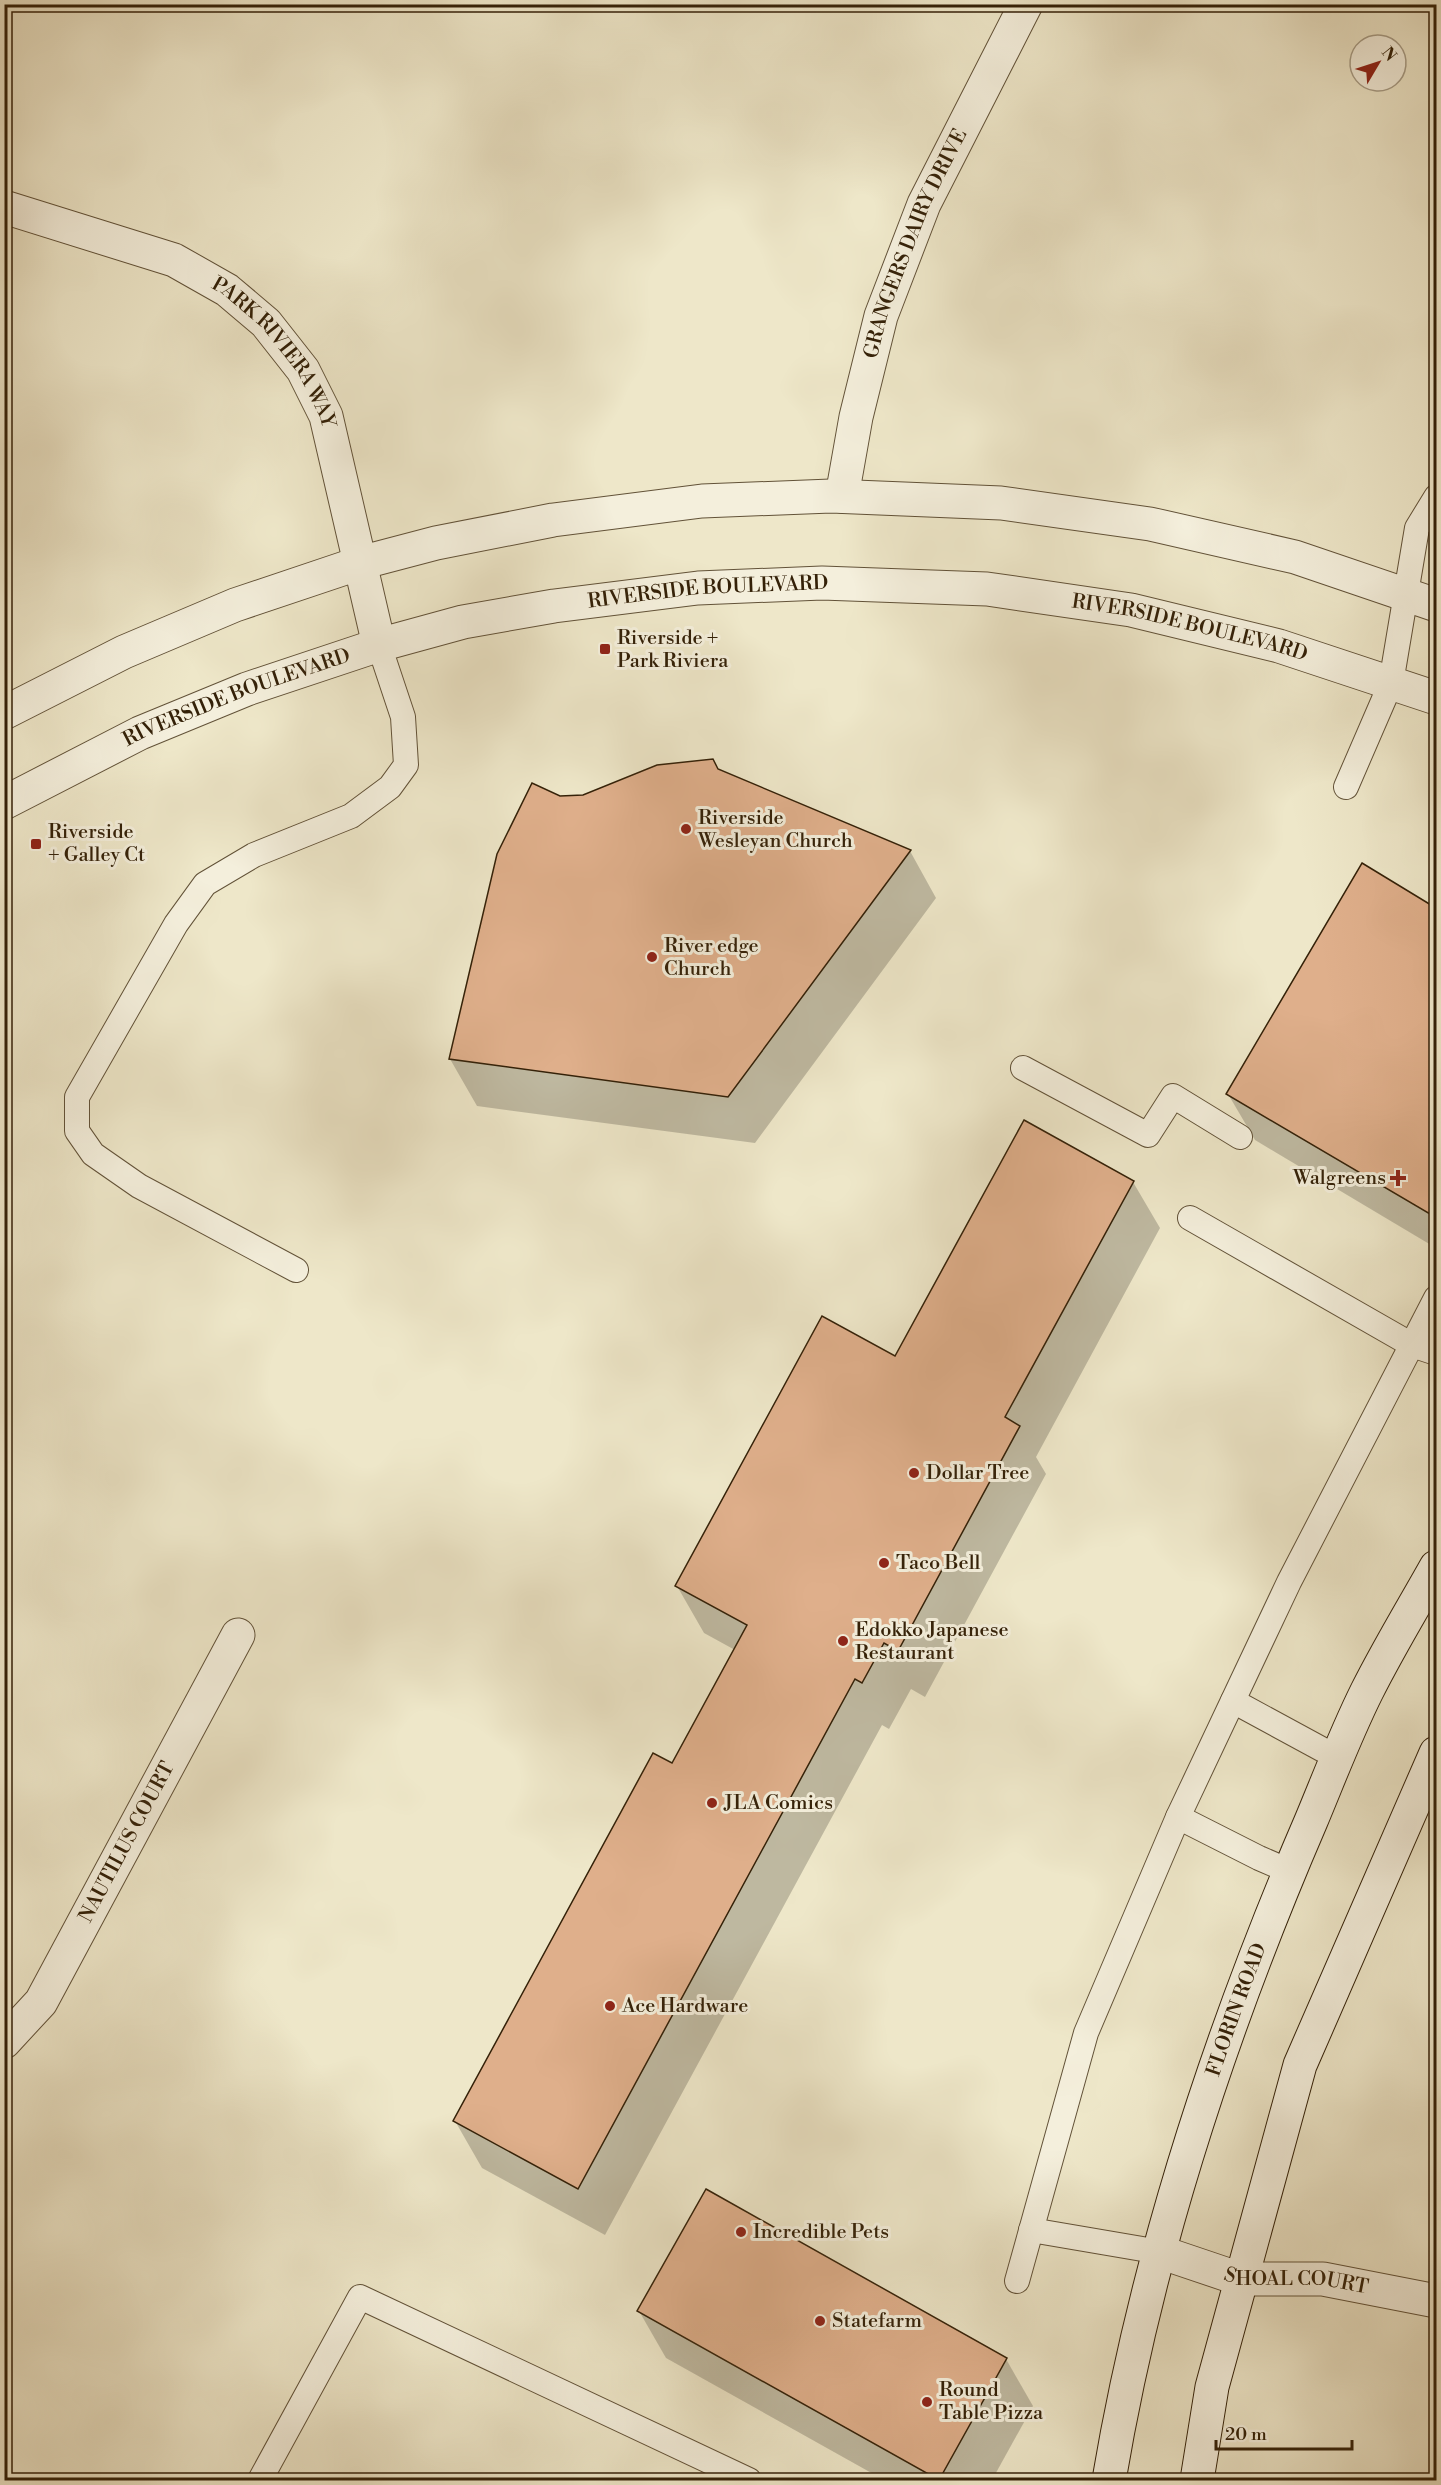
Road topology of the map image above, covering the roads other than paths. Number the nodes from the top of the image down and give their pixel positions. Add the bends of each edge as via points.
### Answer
1 (1026, 4) edge
2 (4, 207) edge
3 (842, 496) junction
4 (1437, 497) edge
5 (360, 563) junction
6 (1404, 594) junction
7 (1437, 605) edge
8 (379, 645) junction
9 (1391, 683) junction
10 (1437, 698) edge
11 (4, 713) edge
12 (1346, 787) dead end
13 (4, 803) edge
14 (1023, 1068) dead end
15 (1240, 1137) dead end
16 (1190, 1218) dead end
17 (296, 1270) dead end
18 (1437, 1298) edge
19 (1412, 1345) junction
20 (1437, 1353) edge
21 (1437, 1567) edge
22 (238, 1635) dead end
23 (1233, 1701) junction
24 (1437, 1753) edge
25 (1338, 1758) junction
26 (1178, 1817) junction
27 (1289, 1870) junction
28 (4, 2042) edge
29 (1031, 2230) junction
30 (1160, 2252) junction
31 (1240, 2279) junction
32 (1017, 2282) dead end
33 (1437, 2301) edge
34 (260, 2481) edge
35 (749, 2481) edge
36 (1108, 2481) edge
37 (1197, 2481) edge

1 - 3 street, GRANGERS DAIRY DRIVE via 924,204 881,316 856,417
2 - 5 street, PARK RIVIERA WAY via 174,260 227,290 266,323 303,370 326,416
3 - 5 street via 702,501 553,520
3 - 6 street via 1001,503 1150,524 1295,557
4 - 6 lane via 1417,528
5 - 8 street, PARK RIVIERA WAY
5 - 11 street via 235,605 124,652
6 - 7 street
6 - 9 lane
8 - 9 street, RIVERSIDE BOULEVARD via 463,622 698,588 822,582 877,584 987,590 1131,610 1280,646
8 - 13 street, RIVERSIDE BOULEVARD via 264,682 161,724
8 - 17 lane via 403,717 405,765 390,787 351,816 254,855 205,884 176,924 77,1096 77,1131 93,1154 139,1186
9 - 10 street, RIVERSIDE BOULEVARD
9 - 12 lane
14 - 15 lane via 1148,1135 1173,1096
16 - 19 lane
18 - 19 lane
19 - 20 lane
19 - 23 lane via 1289,1582
21 - 25 street, FLORIN ROAD via 1367,1691
22 - 28 street, NAUTILUS COURT via 41,2002
23 - 25 lane
23 - 26 lane
24 - 31 street via 1300,2065
25 - 27 street, FLORIN ROAD
26 - 27 lane
26 - 29 lane via 1086,2033
27 - 30 street, FLORIN ROAD via 1224,2042
29 - 30 lane
29 - 32 lane
30 - 31 street, SHOAL COURT
30 - 36 street, FLORIN ROAD via 1138,2328
31 - 33 street, SHOAL COURT via 1323,2279
31 - 37 street via 1212,2387
34 - 35 lane via 360,2297

